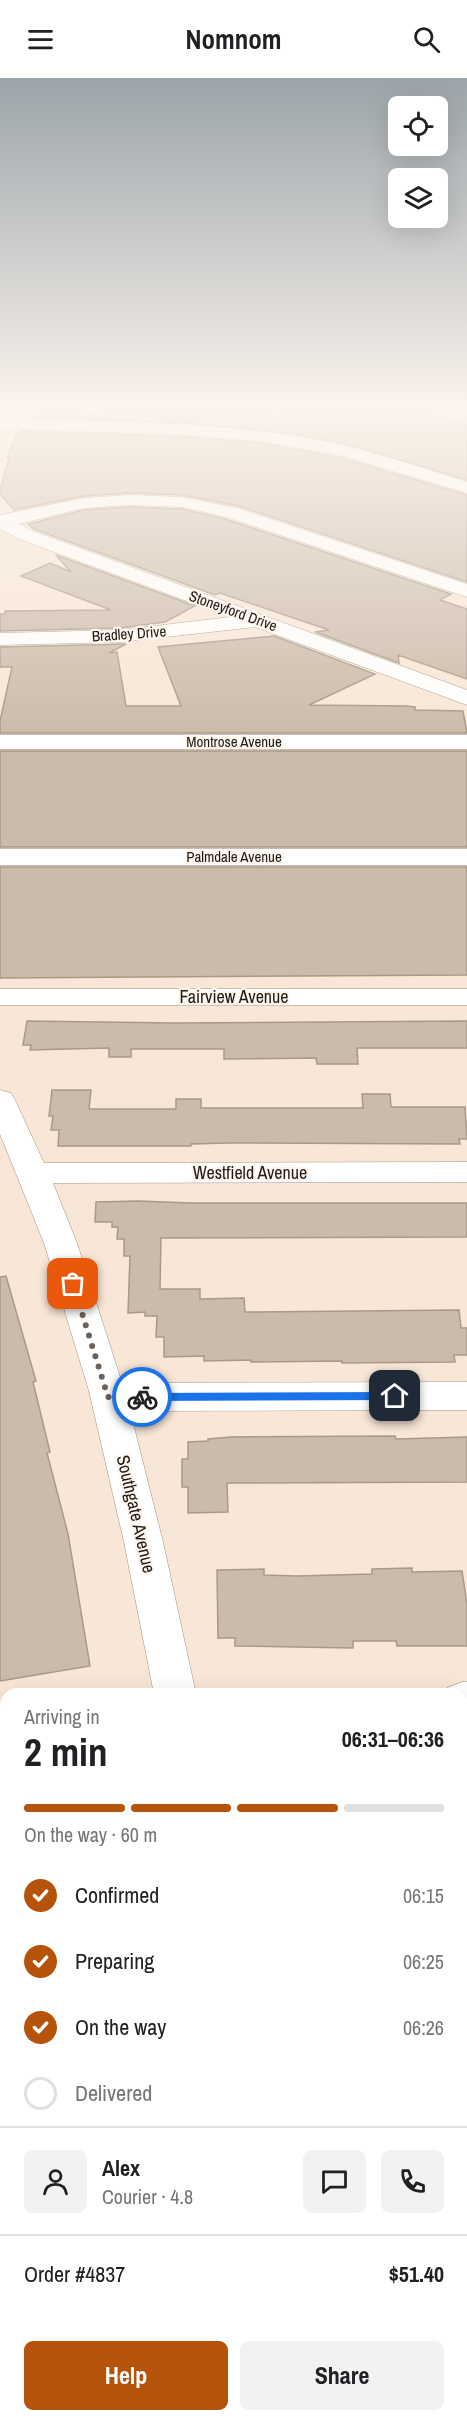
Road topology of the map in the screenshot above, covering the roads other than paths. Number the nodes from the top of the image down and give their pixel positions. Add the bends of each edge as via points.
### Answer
1 (30, 515) edge
2 (240, 515) edge
3 (0, 522) edge
4 (467, 591) edge
5 (258, 620) junction
6 (0, 639) edge
7 (467, 698) edge
8 (0, 742) edge
9 (467, 742) edge
10 (0, 857) edge
11 (467, 857) edge
12 (0, 997) edge
13 (467, 997) edge
14 (0, 1100) edge
15 (467, 1172) edge
16 (33, 1173) junction
17 (467, 1396) edge
18 (108, 1397) junction
19 (174, 1688) edge

1 - 3 street
2 - 4 street
3 - 5 street, Stoneyford Drive
5 - 6 street, Bradley Drive via 150,634
5 - 7 street, Stoneyford Drive
8 - 9 street, Montrose Avenue
10 - 11 street, Palmdale Avenue
12 - 13 street, Fairview Avenue
14 - 16 street, Southgate Avenue
15 - 16 street, Westfield Avenue
16 - 18 street, Southgate Avenue via 86,1321
17 - 18 street
18 - 19 street, Southgate Avenue

